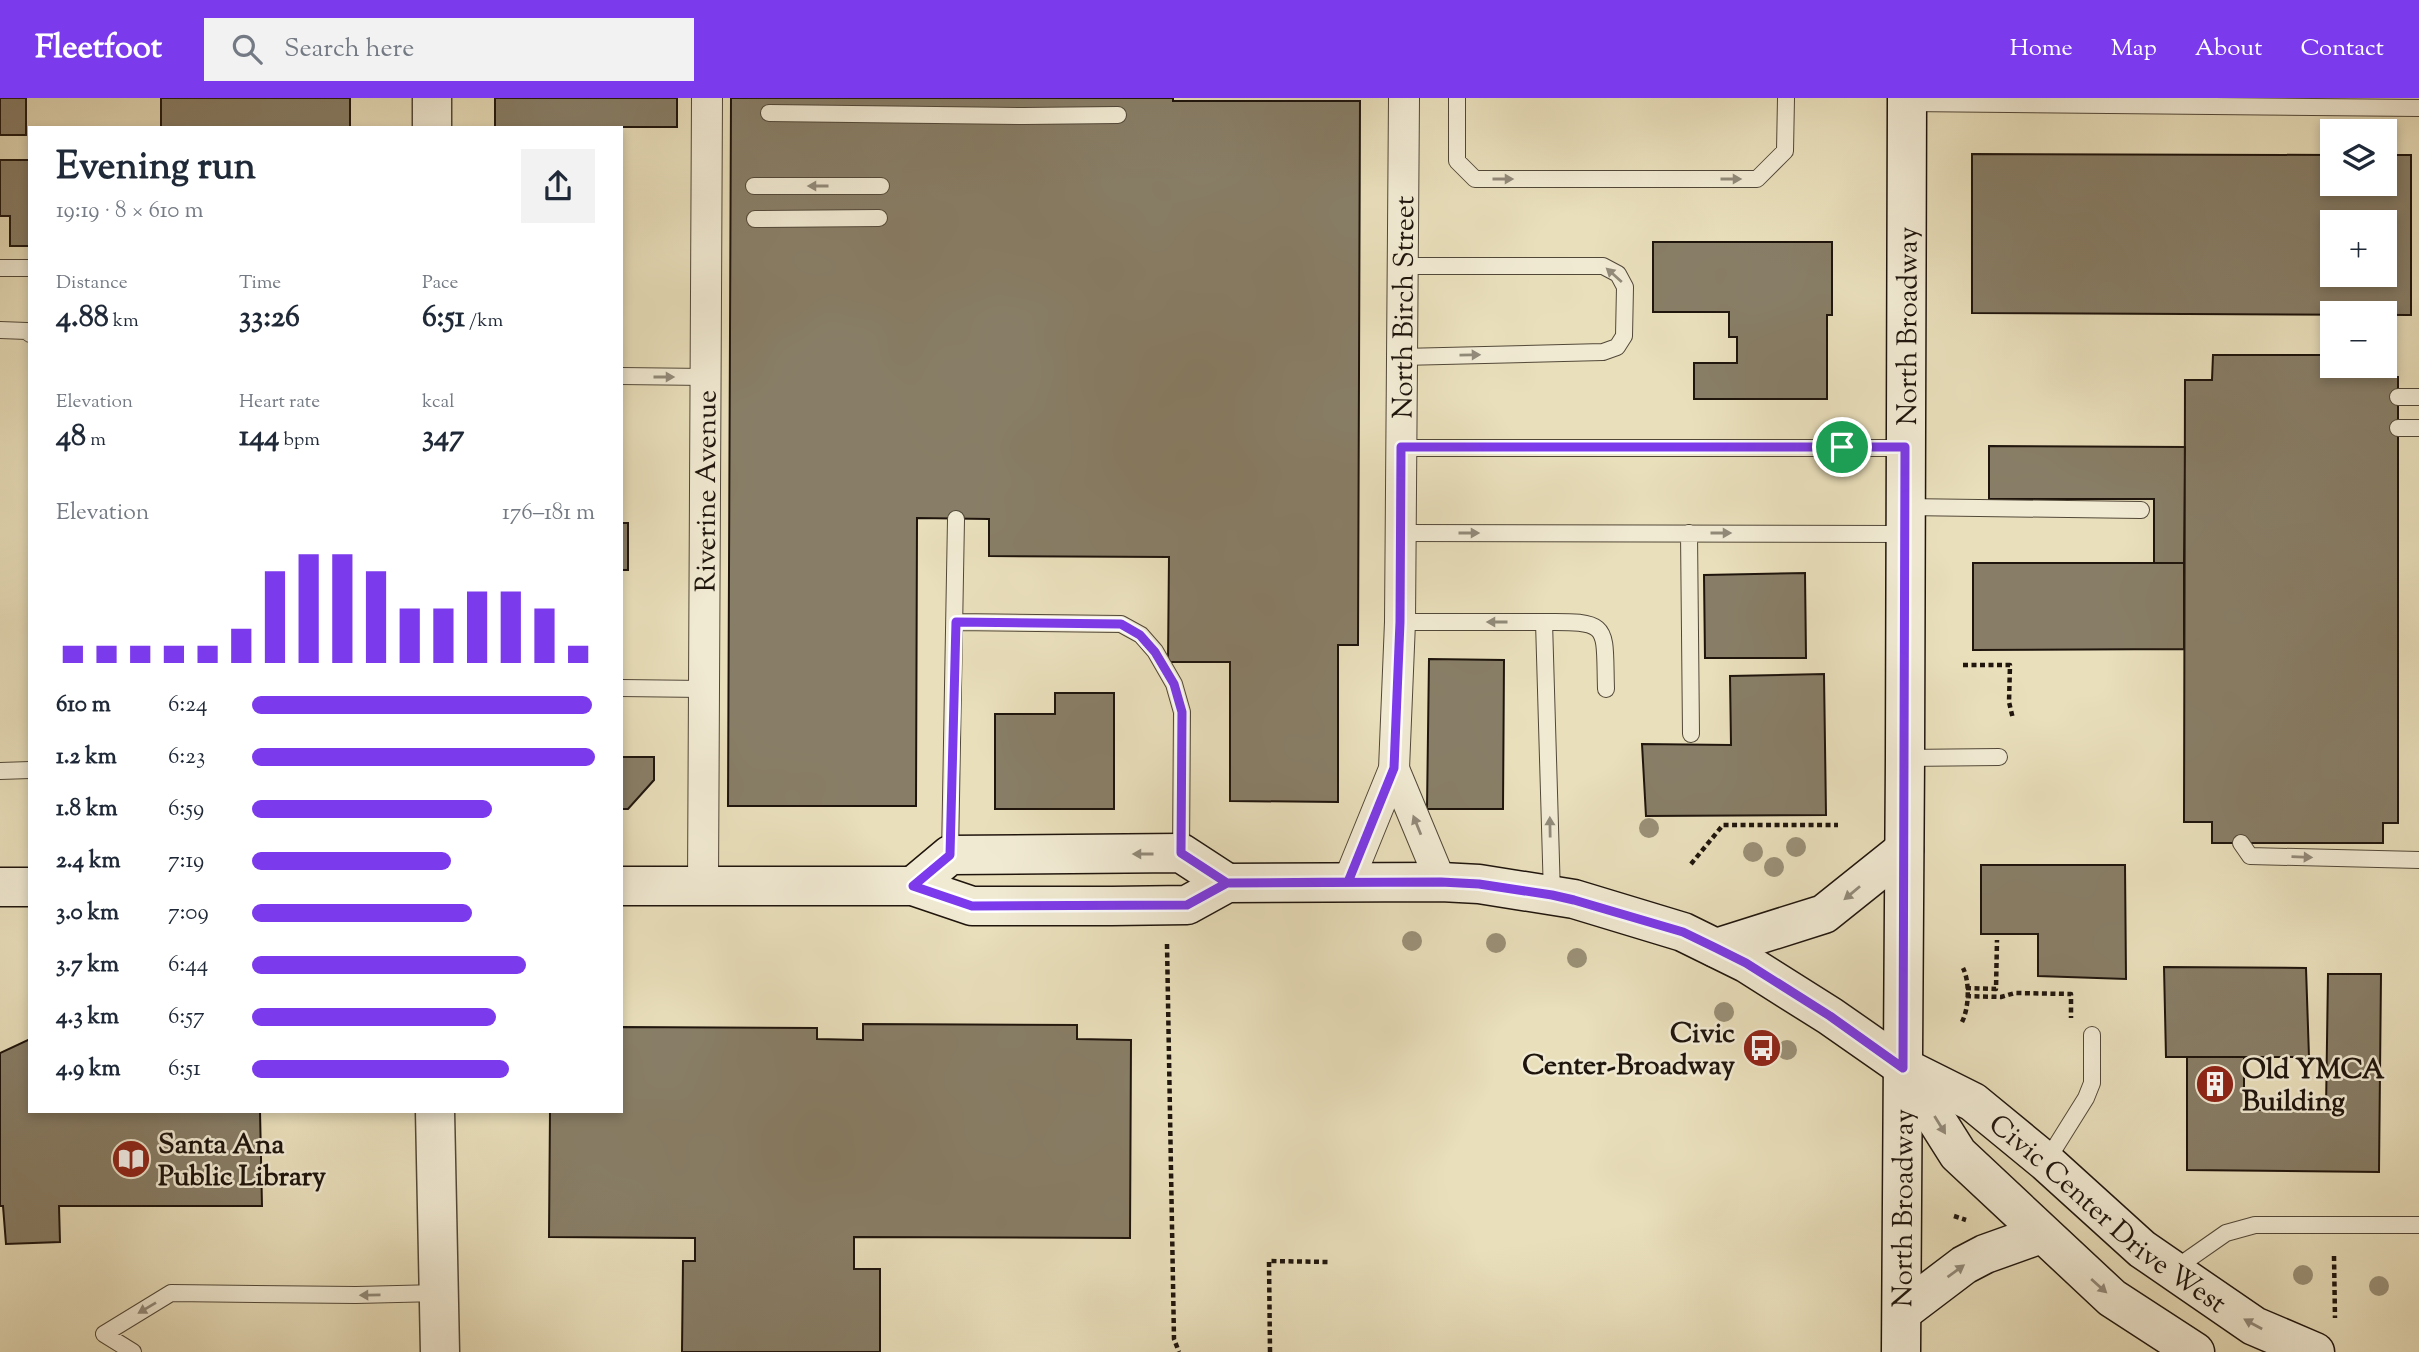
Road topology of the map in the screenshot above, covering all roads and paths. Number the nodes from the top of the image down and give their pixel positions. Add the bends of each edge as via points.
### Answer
1 (432, 98) edge
2 (707, 98) edge
3 (1404, 98) edge
4 (1458, 98) edge
5 (1786, 98) edge
6 (1907, 101) edge
7 (2419, 108) edge
8 (769, 113) dead end
9 (1118, 115) dead end
10 (432, 126) edge
11 (754, 186) dead end
12 (881, 186) dead end
13 (879, 218) dead end
14 (755, 219) dead end
15 (1402, 266) junction
16 (0, 268) edge
17 (28, 268) edge
18 (0, 330) edge
19 (28, 332) edge
20 (1402, 357) junction
21 (623, 376) edge
22 (706, 377) junction
23 (2398, 397) dead end
24 (2419, 397) edge
25 (2398, 428) dead end
26 (2419, 428) edge
27 (1401, 447) junction
28 (1905, 447) junction
29 (2141, 510) dead end
30 (956, 519) dead end
31 (1905, 520) junction
32 (1400, 533) junction
33 (1689, 533) junction
34 (956, 622) junction
35 (1400, 622) junction
36 (1544, 622) junction
37 (1963, 665) dead end
38 (623, 688) edge
39 (703, 689) junction
40 (1606, 689) dead end
41 (2013, 719) dead end
42 (1691, 734) dead end
43 (1998, 757) dead end
44 (1905, 758) junction
45 (1394, 768) junction
46 (28, 770) edge
47 (0, 771) edge
48 (1838, 825) dead end
49 (2241, 843) dead end
50 (1904, 850) junction
51 (1181, 853) junction
52 (950, 855) junction
53 (2419, 860) edge
54 (1691, 864) dead end
55 (1348, 882) junction
56 (1441, 882) junction
57 (1227, 883) junction
58 (703, 885) junction
59 (623, 886) edge
60 (913, 886) junction
61 (0, 887) edge
62 (28, 887) edge
63 (1552, 895) junction
64 (1997, 940) dead end
65 (1167, 944) dead end
66 (1716, 948) junction
67 (1963, 968) dead end
68 (1966, 988) junction
69 (1966, 996) junction
70 (1962, 1022) dead end
71 (2071, 1025) dead end
72 (2092, 1035) dead end
73 (1903, 1068) junction
74 (435, 1113) edge
75 (2046, 1163) junction
76 (2419, 1225) edge
77 (2041, 1234) junction
78 (2334, 1256) dead end
79 (1329, 1262) dead end
80 (2173, 1270) junction
81 (439, 1293) junction
82 (1902, 1312) junction
83 (2325, 1336) edge
84 (133, 1352) edge
85 (440, 1352) edge
86 (1179, 1352) edge
87 (1270, 1352) edge
88 (1900, 1352) edge
89 (2195, 1352) edge

1 - 10 main road
2 - 22 street, Riverine Avenue
3 - 15 street, North Birch Street
4 -> 5 lane via 1457,161 1475,179 1757,179 1784,151
6 - 7 lane
6 - 28 main road, North Broadway
8 - 9 lane
12 -> 11 lane
13 - 14 lane
15 - 20 street, North Birch Street
20 -> 15 lane via 1603,352 1617,347 1624,336 1625,287 1618,274 1603,266
16 - 17 lane
18 - 19 lane
20 - 27 street, North Birch Street
21 -> 22 lane
22 - 39 street, Riverine Avenue
23 - 24 lane
25 - 26 lane
27 - 28 lane
27 - 32 street, North Birch Street
28 - 31 main road, North Broadway
29 - 31 lane
30 - 34 lane
33 -> 31 lane
31 - 44 main road, North Broadway
32 -> 33 lane
32 - 35 street, North Birch Street
33 - 42 lane
34 - 51 lane via 1121,624 1140,635 1174,684 1182,712
34 - 52 lane
36 -> 35 lane
35 - 45 street, North Birch Street
36 - 40 lane via 1583,621 1596,626 1604,636
63 -> 36 lane
37 - 41 path via 2010,665
38 - 39 lane
39 - 58 street, Riverine Avenue
43 - 44 lane
44 - 50 main road, North Broadway
45 - 55 street, North Birch Street
56 -> 45 street, North Birch Street
46 - 47 lane
48 - 54 path via 1723,825
49 -> 53 lane via 2250,856
50 -> 66 main road via 1824,914
50 - 73 main road, North Broadway
51 -> 52 main road
51 - 57 main road
52 - 60 main road
55 - 56 main road, Civic Center Drive West
55 - 57 main road, Civic Center Drive West
56 - 63 main road, Civic Center Drive West
57 - 60 main road, Civic Center Drive West via 1187,905 972,906
58 - 59 main road, Civic Center Drive West
58 - 60 main road, Civic Center Drive West
61 - 62 main road
63 - 66 main road, Civic Center Drive West via 1683,932
64 - 68 path via 1996,989
65 - 86 path via 1174,1339
66 - 73 main road, Civic Center Drive West via 1830,1016
67 - 68 path
68 - 69 path
69 - 70 path
69 - 71 path via 2071,995
72 - 75 lane via 2092,1083
73 - 75 main road, Civic Center Drive West via 1973,1102
73 -> 77 main road, Civic Center Drive West via 1958,1154
73 - 82 main road, North Broadway
74 - 81 main road
75 - 80 main road, Civic Center Drive West via 2142,1249
76 - 80 lane via 2255,1225 2226,1233
82 -> 77 main road via 1964,1265
77 -> 89 main road, Civic Center Drive West via 2112,1298
78 - 83 path
79 - 87 path via 1269,1261
83 -> 80 main road, Civic Center Drive West via 2254,1326
81 -> 84 lane via 171,1293 104,1334
81 - 85 main road
82 - 88 main road, North Broadway

